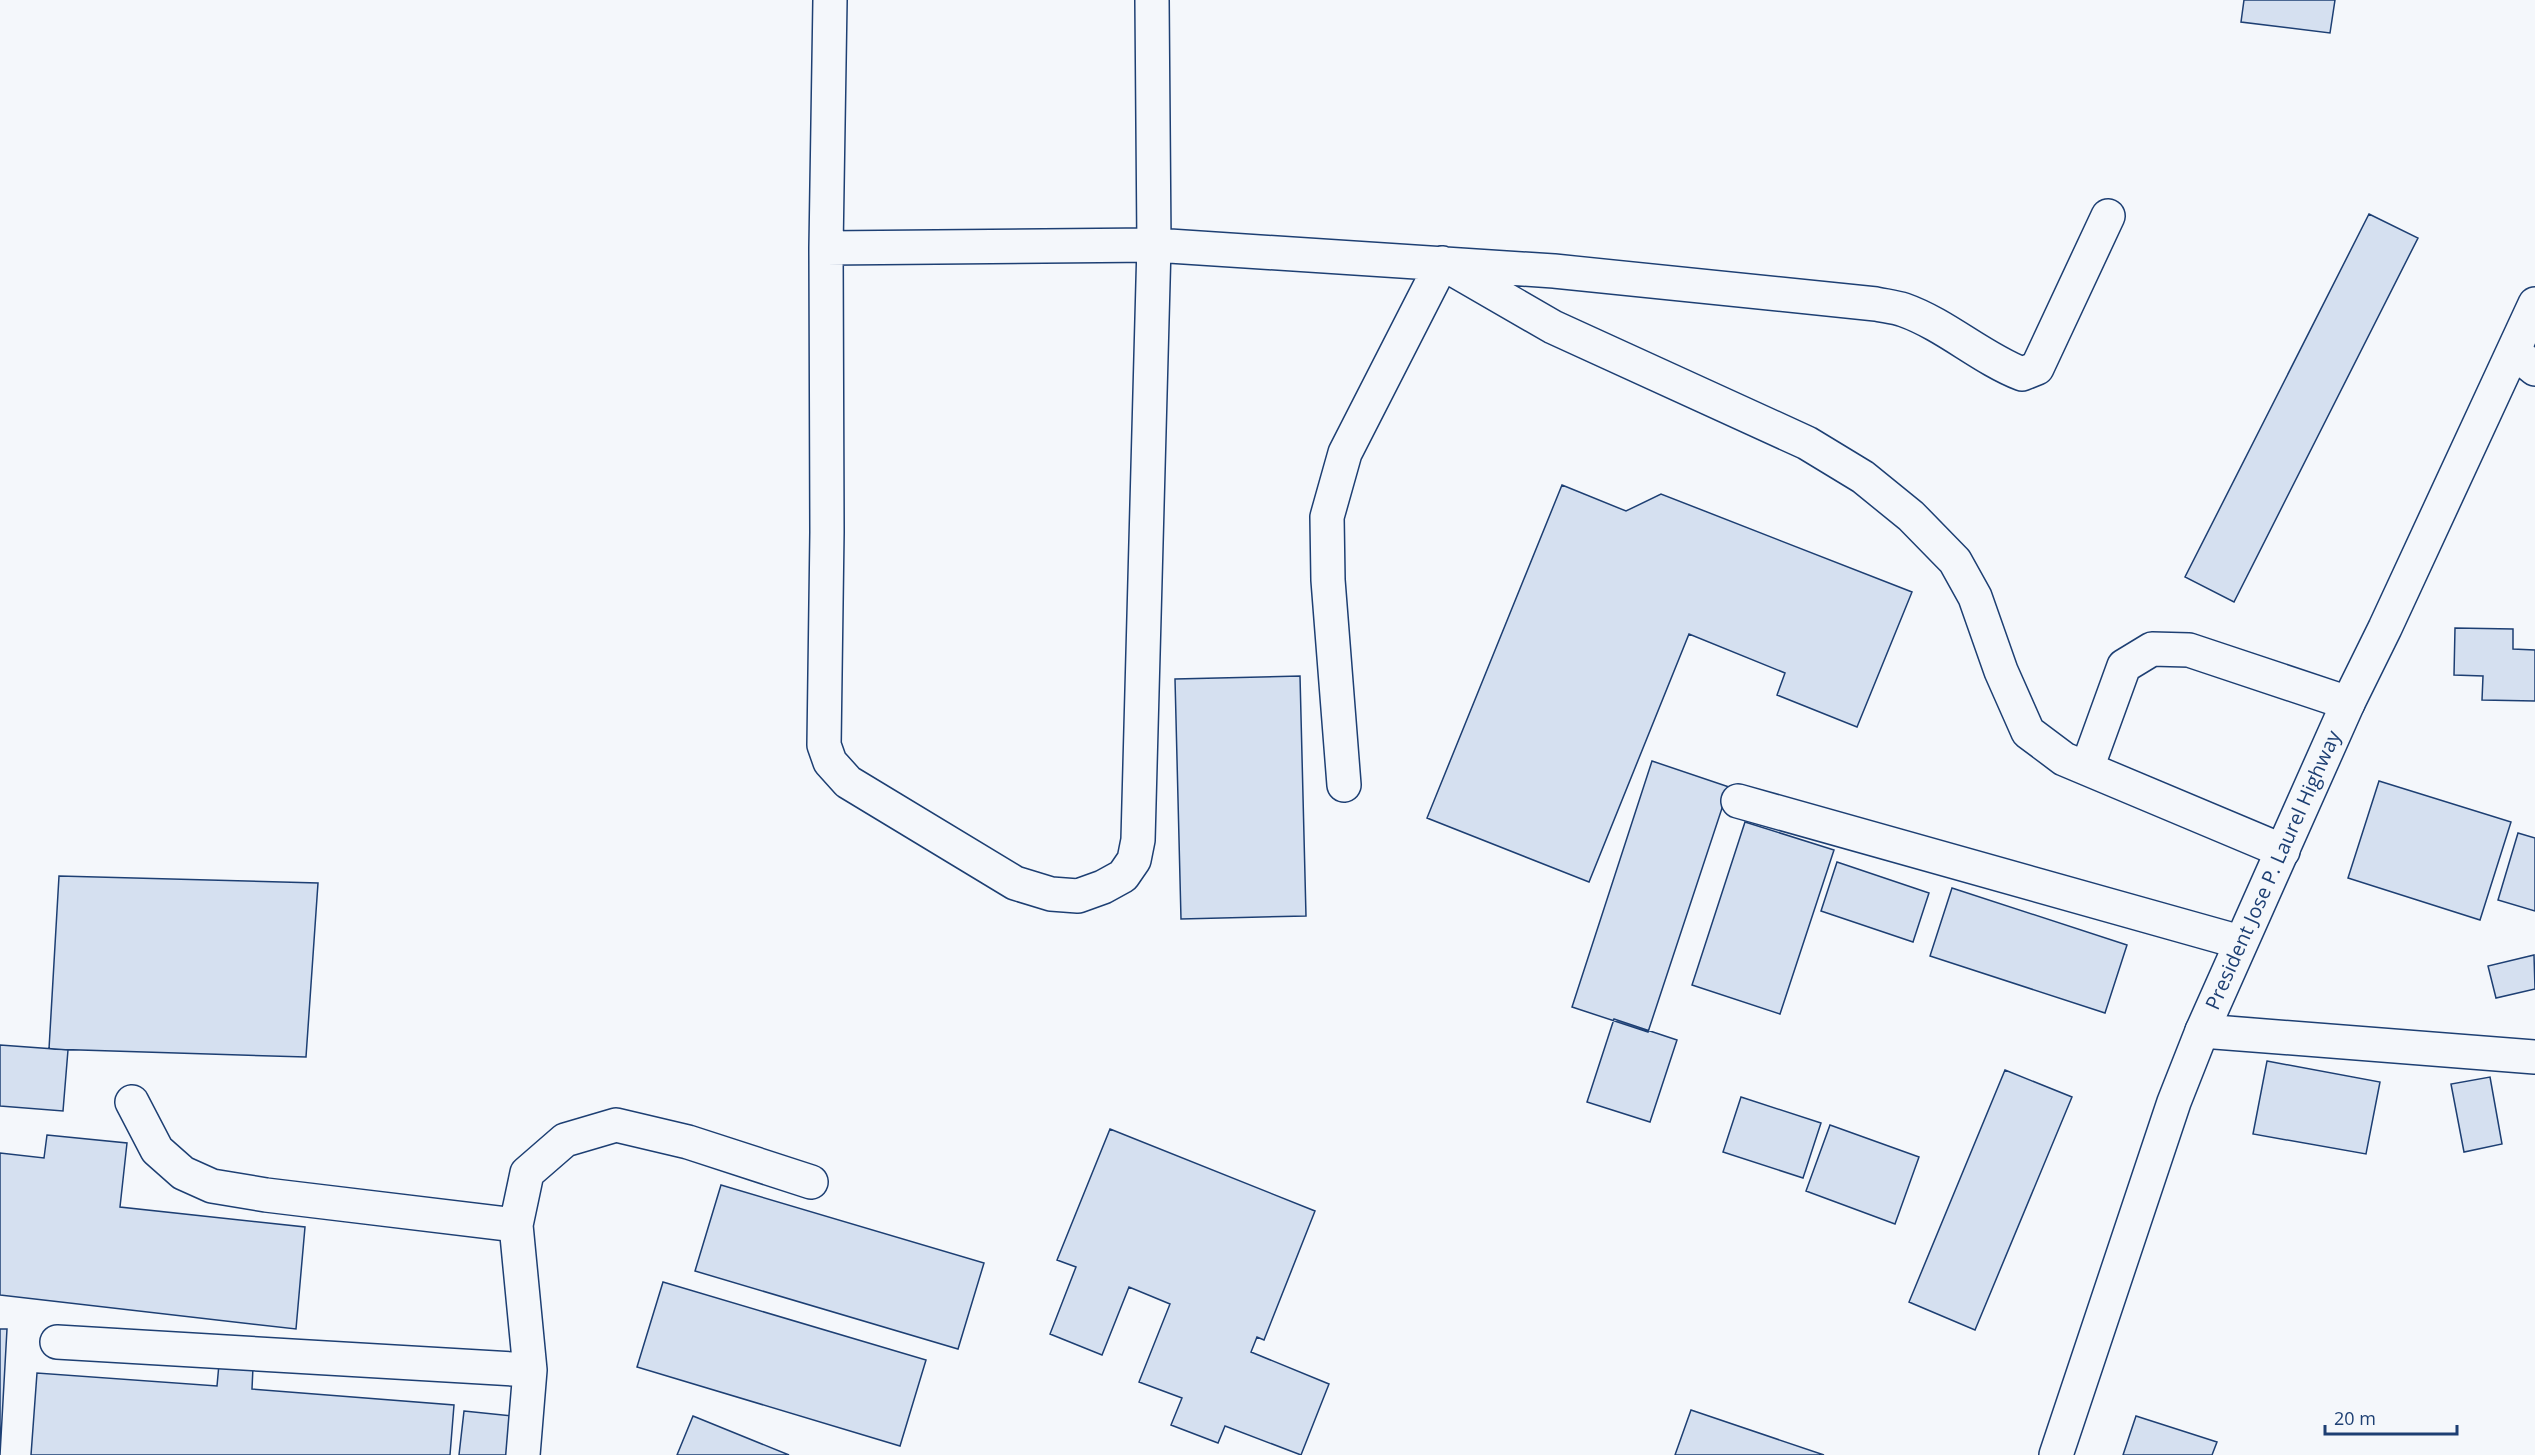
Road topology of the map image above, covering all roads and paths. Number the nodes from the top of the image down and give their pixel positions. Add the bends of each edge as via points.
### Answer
1 (830, 0) edge
2 (1152, 0) edge
3 (2108, 216) dead end
4 (1154, 245) junction
5 (826, 248) junction
6 (1442, 263) junction
7 (2535, 304) edge
8 (2524, 360) edge
9 (2348, 703) junction
10 (2087, 768) junction
11 (1344, 785) dead end
12 (1738, 801) dead end
13 (2283, 850) junction
14 (2240, 942) junction
15 (2202, 1031) junction
16 (2535, 1057) edge
17 (132, 1102) dead end
18 (811, 1182) dead end
19 (516, 1225) junction
20 (57, 1342) dead end
21 (530, 1370) junction
22 (523, 1455) edge
23 (2056, 1455) edge

1 - 5 main road
2 - 4 main road
3 - 6 main road via 2037,368 2022,374 1904,310 1876,304
4 - 5 main road
4 - 5 main road via 1138,840 1134,860 1123,876 1078,896 1051,894 1015,883 848,782 830,762 824,745 823,718
4 - 6 main road
6 - 10 main road via 1553,327 1807,443 1863,477 1911,516 1955,561 1975,597 2028,732 2064,759
6 - 11 main road via 1345,453 1327,517
7 - 8 main road, President Jose P. Laurel Highway
8 - 9 main road, President Jose P. Laurel Highway
9 - 10 main road via 2189,650 2152,649 2124,666
9 - 13 main road, President Jose P. Laurel Highway
10 - 13 main road
12 - 14 main road
13 - 14 main road, President Jose P. Laurel Highway
14 - 15 main road, President Jose P. Laurel Highway
15 - 16 main road
15 - 23 main road, President Jose P. Laurel Highway via 2174,1102
17 - 19 main road via 157,1150 183,1173 212,1186
18 - 19 main road via 688,1142 616,1125 565,1140 527,1173
19 - 21 main road
20 - 21 main road
21 - 22 main road

